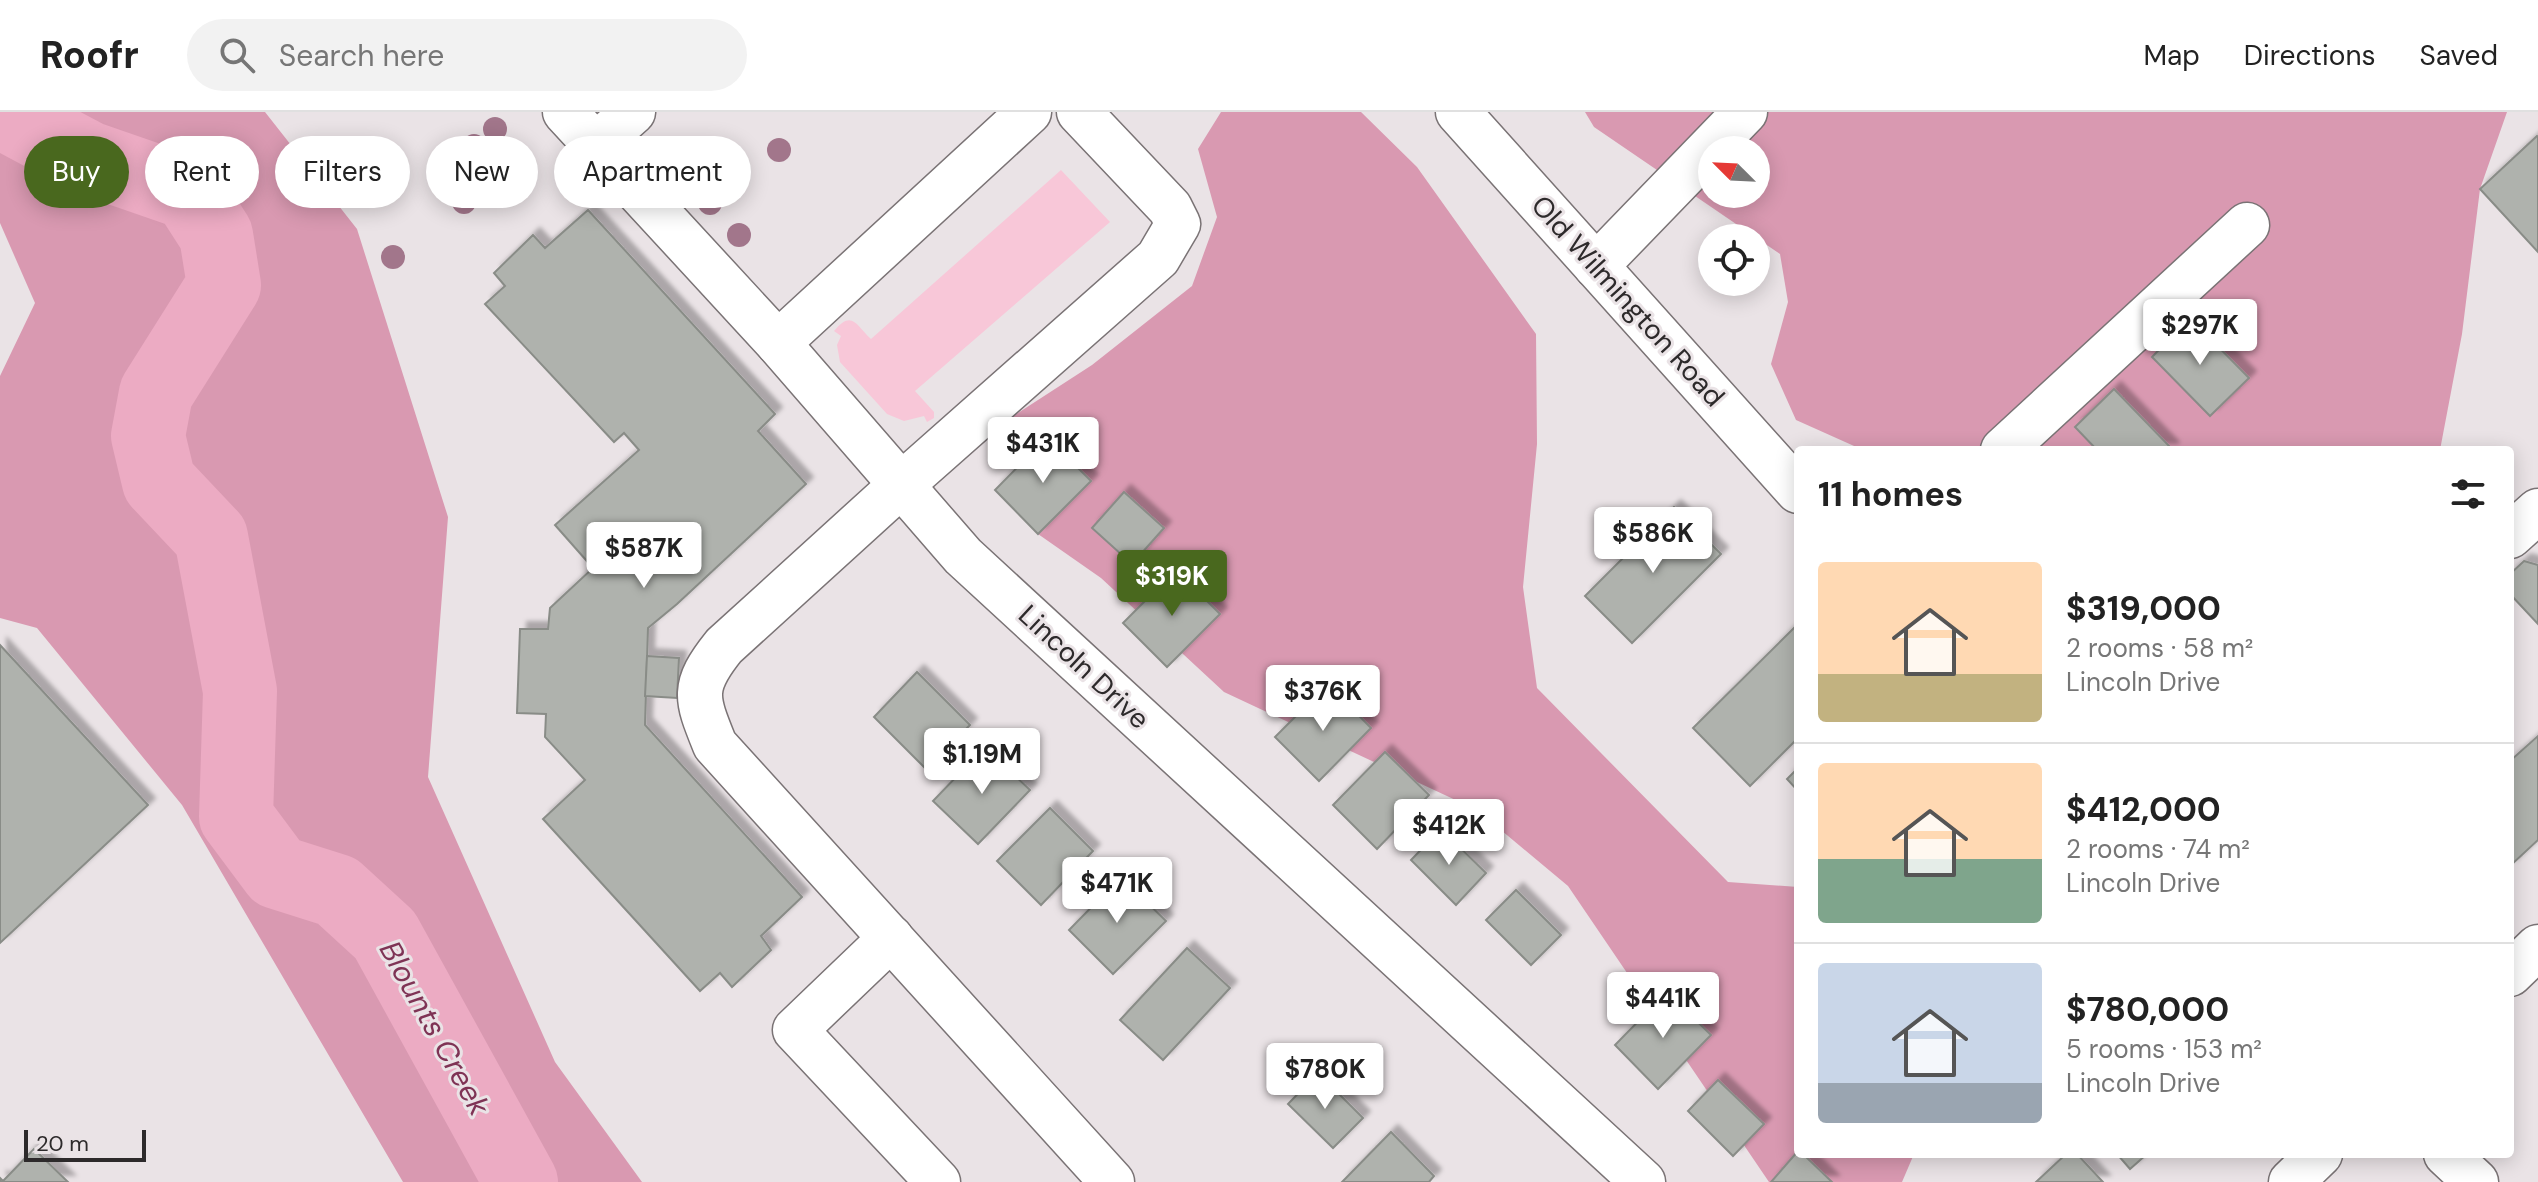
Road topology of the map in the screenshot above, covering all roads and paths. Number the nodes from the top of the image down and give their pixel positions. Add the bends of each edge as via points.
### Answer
1 (565, 112) edge
2 (633, 112) edge
3 (1029, 112) edge
4 (1079, 112) edge
5 (1458, 112) edge
6 (1745, 112) edge
7 (588, 136) edge
8 (606, 136) edge
9 (654, 208) edge
10 (2247, 225) dead end
11 (1596, 266) junction
12 (778, 343) junction
13 (2007, 446) edge
14 (900, 486) junction
15 (1794, 487) edge
16 (2538, 511) edge
17 (2514, 532) edge
18 (891, 938) junction
19 (2538, 947) edge
20 (2514, 970) edge
21 (2316, 1158) edge
22 (2450, 1158) edge
23 (938, 1182) edge
24 (1112, 1182) edge
25 (1643, 1182) edge
26 (2291, 1182) edge
27 (2476, 1182) edge

1 - 7 street, Lincoln Drive
2 - 8 street
3 - 12 street
4 - 14 street via 1170,208 1178,224 1170,241 1158,258
5 - 11 street, Old Wilmington Road
6 - 11 street
9 - 12 street, Lincoln Drive
10 - 13 street
11 - 15 street, Old Wilmington Road
12 - 14 street, Lincoln Drive
14 - 18 street via 724,646 705,669 698,691 715,745
14 - 25 street, Lincoln Drive via 963,556
16 - 17 street
18 - 23 street via 795,1030
18 - 24 street
19 - 20 street
21 - 26 street
22 - 27 street

